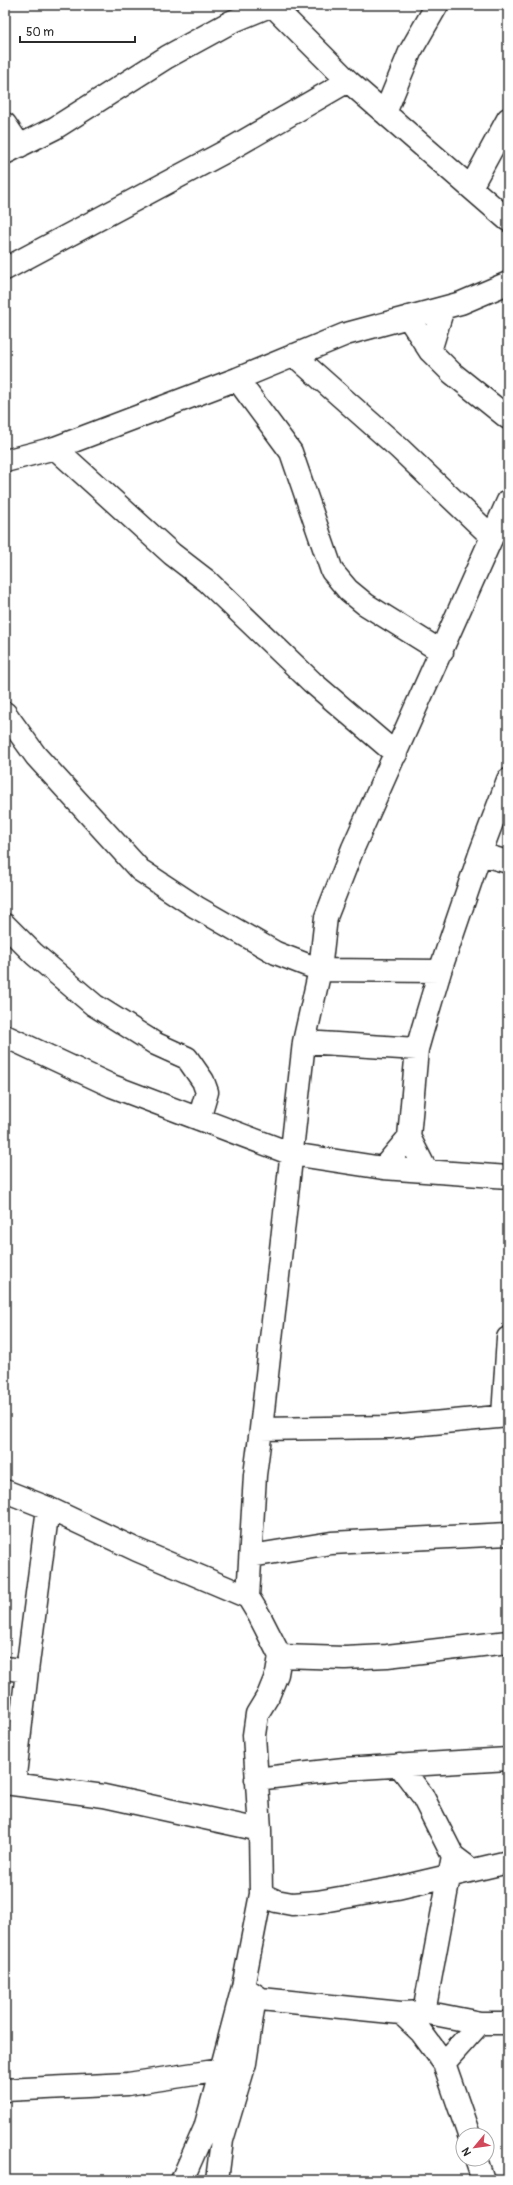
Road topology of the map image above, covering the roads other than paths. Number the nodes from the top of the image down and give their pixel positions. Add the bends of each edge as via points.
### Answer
1 (437, 5) edge
2 (278, 7) edge
3 (348, 81) junction
4 (385, 113) junction
5 (508, 119) edge
6 (5, 124) edge
7 (12, 150) edge
8 (471, 187) junction
9 (508, 220) edge
10 (5, 269) edge
11 (508, 283) edge
12 (443, 308) junction
13 (408, 317) junction
14 (430, 351) junction
15 (294, 356) junction
16 (237, 379) junction
17 (508, 418) edge
18 (55, 448) junction
19 (5, 461) edge
20 (508, 501) edge
21 (491, 536) junction
22 (442, 652) junction
23 (5, 713) edge
24 (396, 754) junction
25 (508, 780) edge
26 (480, 854) junction
27 (508, 862) edge
28 (5, 925) edge
29 (320, 970) junction
30 (440, 971) junction
31 (5, 1036) edge
32 (304, 1042) junction
33 (417, 1049) junction
34 (199, 1119) junction
35 (409, 1137) junction
36 (292, 1154) junction
37 (383, 1168) junction
38 (426, 1170) junction
39 (508, 1177) edge
40 (508, 1338) edge
41 (505, 1416) edge
42 (261, 1429) junction
43 (5, 1491) edge
44 (48, 1508) junction
45 (508, 1534) edge
46 (251, 1556) junction
47 (248, 1597) junction
48 (508, 1642) edge
49 (280, 1656) junction
50 (5, 1668) edge
51 (27, 1671) junction
52 (508, 1759) edge
53 (432, 1764) junction
54 (399, 1766) junction
55 (256, 1779) junction
56 (10, 1783) edge
57 (422, 1795) junction
58 (260, 1830) junction
59 (508, 1862) edge
60 (452, 1866) junction
61 (261, 1894) junction
62 (252, 1997) junction
63 (424, 2012) junction
64 (402, 2013) junction
65 (480, 2023) junction
66 (508, 2023) edge
67 (444, 2063) junction
68 (221, 2070) junction
69 (5, 2090) edge
70 (466, 2127) edge
71 (479, 2167) edge
72 (182, 2180) edge
73 (217, 2180) edge
74 (483, 2180) edge

1 - 4 street via 410,52
2 - 3 street
2 - 7 street via 231,22 174,53 55,128
3 - 4 street
3 - 10 street via 232,148
4 - 8 street
5 - 8 street
6 - 7 street
8 - 9 street
11 - 12 street
12 - 13 street
12 - 14 street
13 - 14 street
13 - 15 street via 346,334
14 - 17 street via 452,373
15 - 16 street
15 - 21 street via 400,449
16 - 18 street
16 - 22 street via 291,452 332,571 348,590 365,604
18 - 19 street
18 - 24 street via 172,554 207,581 312,682
20 - 21 street
21 - 22 street
22 - 24 street
23 - 29 street via 36,756 140,870 196,908 276,953
24 - 29 street via 353,848 326,917
25 - 26 street
26 - 27 street
26 - 30 street
28 - 34 street via 34,954 94,1005 156,1044 187,1058 203,1081 207,1092
29 - 30 street
29 - 32 street
30 - 33 street
31 - 34 street via 112,1086
32 - 33 street
32 - 36 street
33 - 35 street
34 - 36 street
35 - 37 street
35 - 38 street
36 - 37 street
36 - 42 street
37 - 38 street
38 - 39 street
40 - 41 street
41 - 42 street via 390,1426
42 - 46 street via 255,1475
43 - 44 street
44 - 47 street via 137,1550
44 - 51 street
45 - 46 street via 331,1543
46 - 47 street
47 - 49 street
48 - 49 street via 387,1656
49 - 55 street via 277,1674 257,1714 254,1735
50 - 51 street
51 - 56 street
52 - 53 street
53 - 54 street
53 - 57 street
54 - 55 street
54 - 57 street
55 - 58 street
56 - 58 street via 104,1796
57 - 60 street
58 - 61 street
59 - 60 street via 471,1870
60 - 61 street via 397,1888 317,1902 292,1904 276,1901
60 - 63 street
61 - 62 street
62 - 64 street
62 - 68 street via 234,2014
62 - 73 street via 245,2063 222,2140
63 - 64 street
63 - 65 street
64 - 67 street via 422,2032
65 - 66 street
65 - 67 street
67 - 70 street
68 - 69 street via 128,2084
68 - 72 street via 205,2128
71 - 74 street

